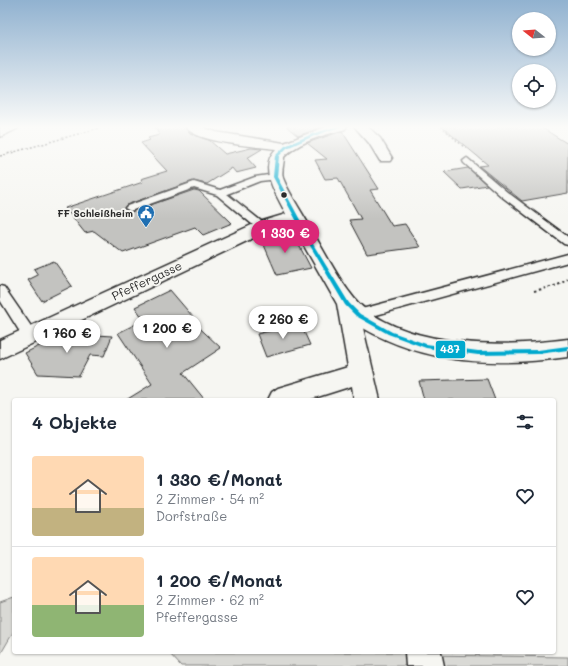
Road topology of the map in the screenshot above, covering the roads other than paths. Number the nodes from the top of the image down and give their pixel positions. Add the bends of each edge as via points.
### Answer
1 (277, 157) edge
2 (467, 161) dead end
3 (275, 177) junction
4 (220, 193) junction
5 (130, 208) dead end
6 (296, 216) junction
7 (262, 227) junction
8 (568, 242) edge
9 (568, 258) edge
10 (0, 290) edge
11 (352, 310) junction
12 (30, 336) junction
13 (568, 348) edge
14 (0, 350) edge
15 (361, 373) junction
16 (284, 398) edge
17 (367, 398) edge
18 (422, 654) edge
19 (424, 666) edge

1 - 3 street
2 - 8 lane via 504,194
3 - 4 lane
3 - 6 street
4 - 5 lane via 194,186
4 - 7 lane
6 - 7 street, Pfeffergasse
6 - 11 street
7 - 12 street, Pfeffergasse
9 - 11 lane
10 - 12 lane
11 - 13 street via 390,333 426,346 478,353 538,352
11 - 15 street
12 - 14 street, Pfeffergasse
15 - 16 street
15 - 17 street
18 - 19 street

